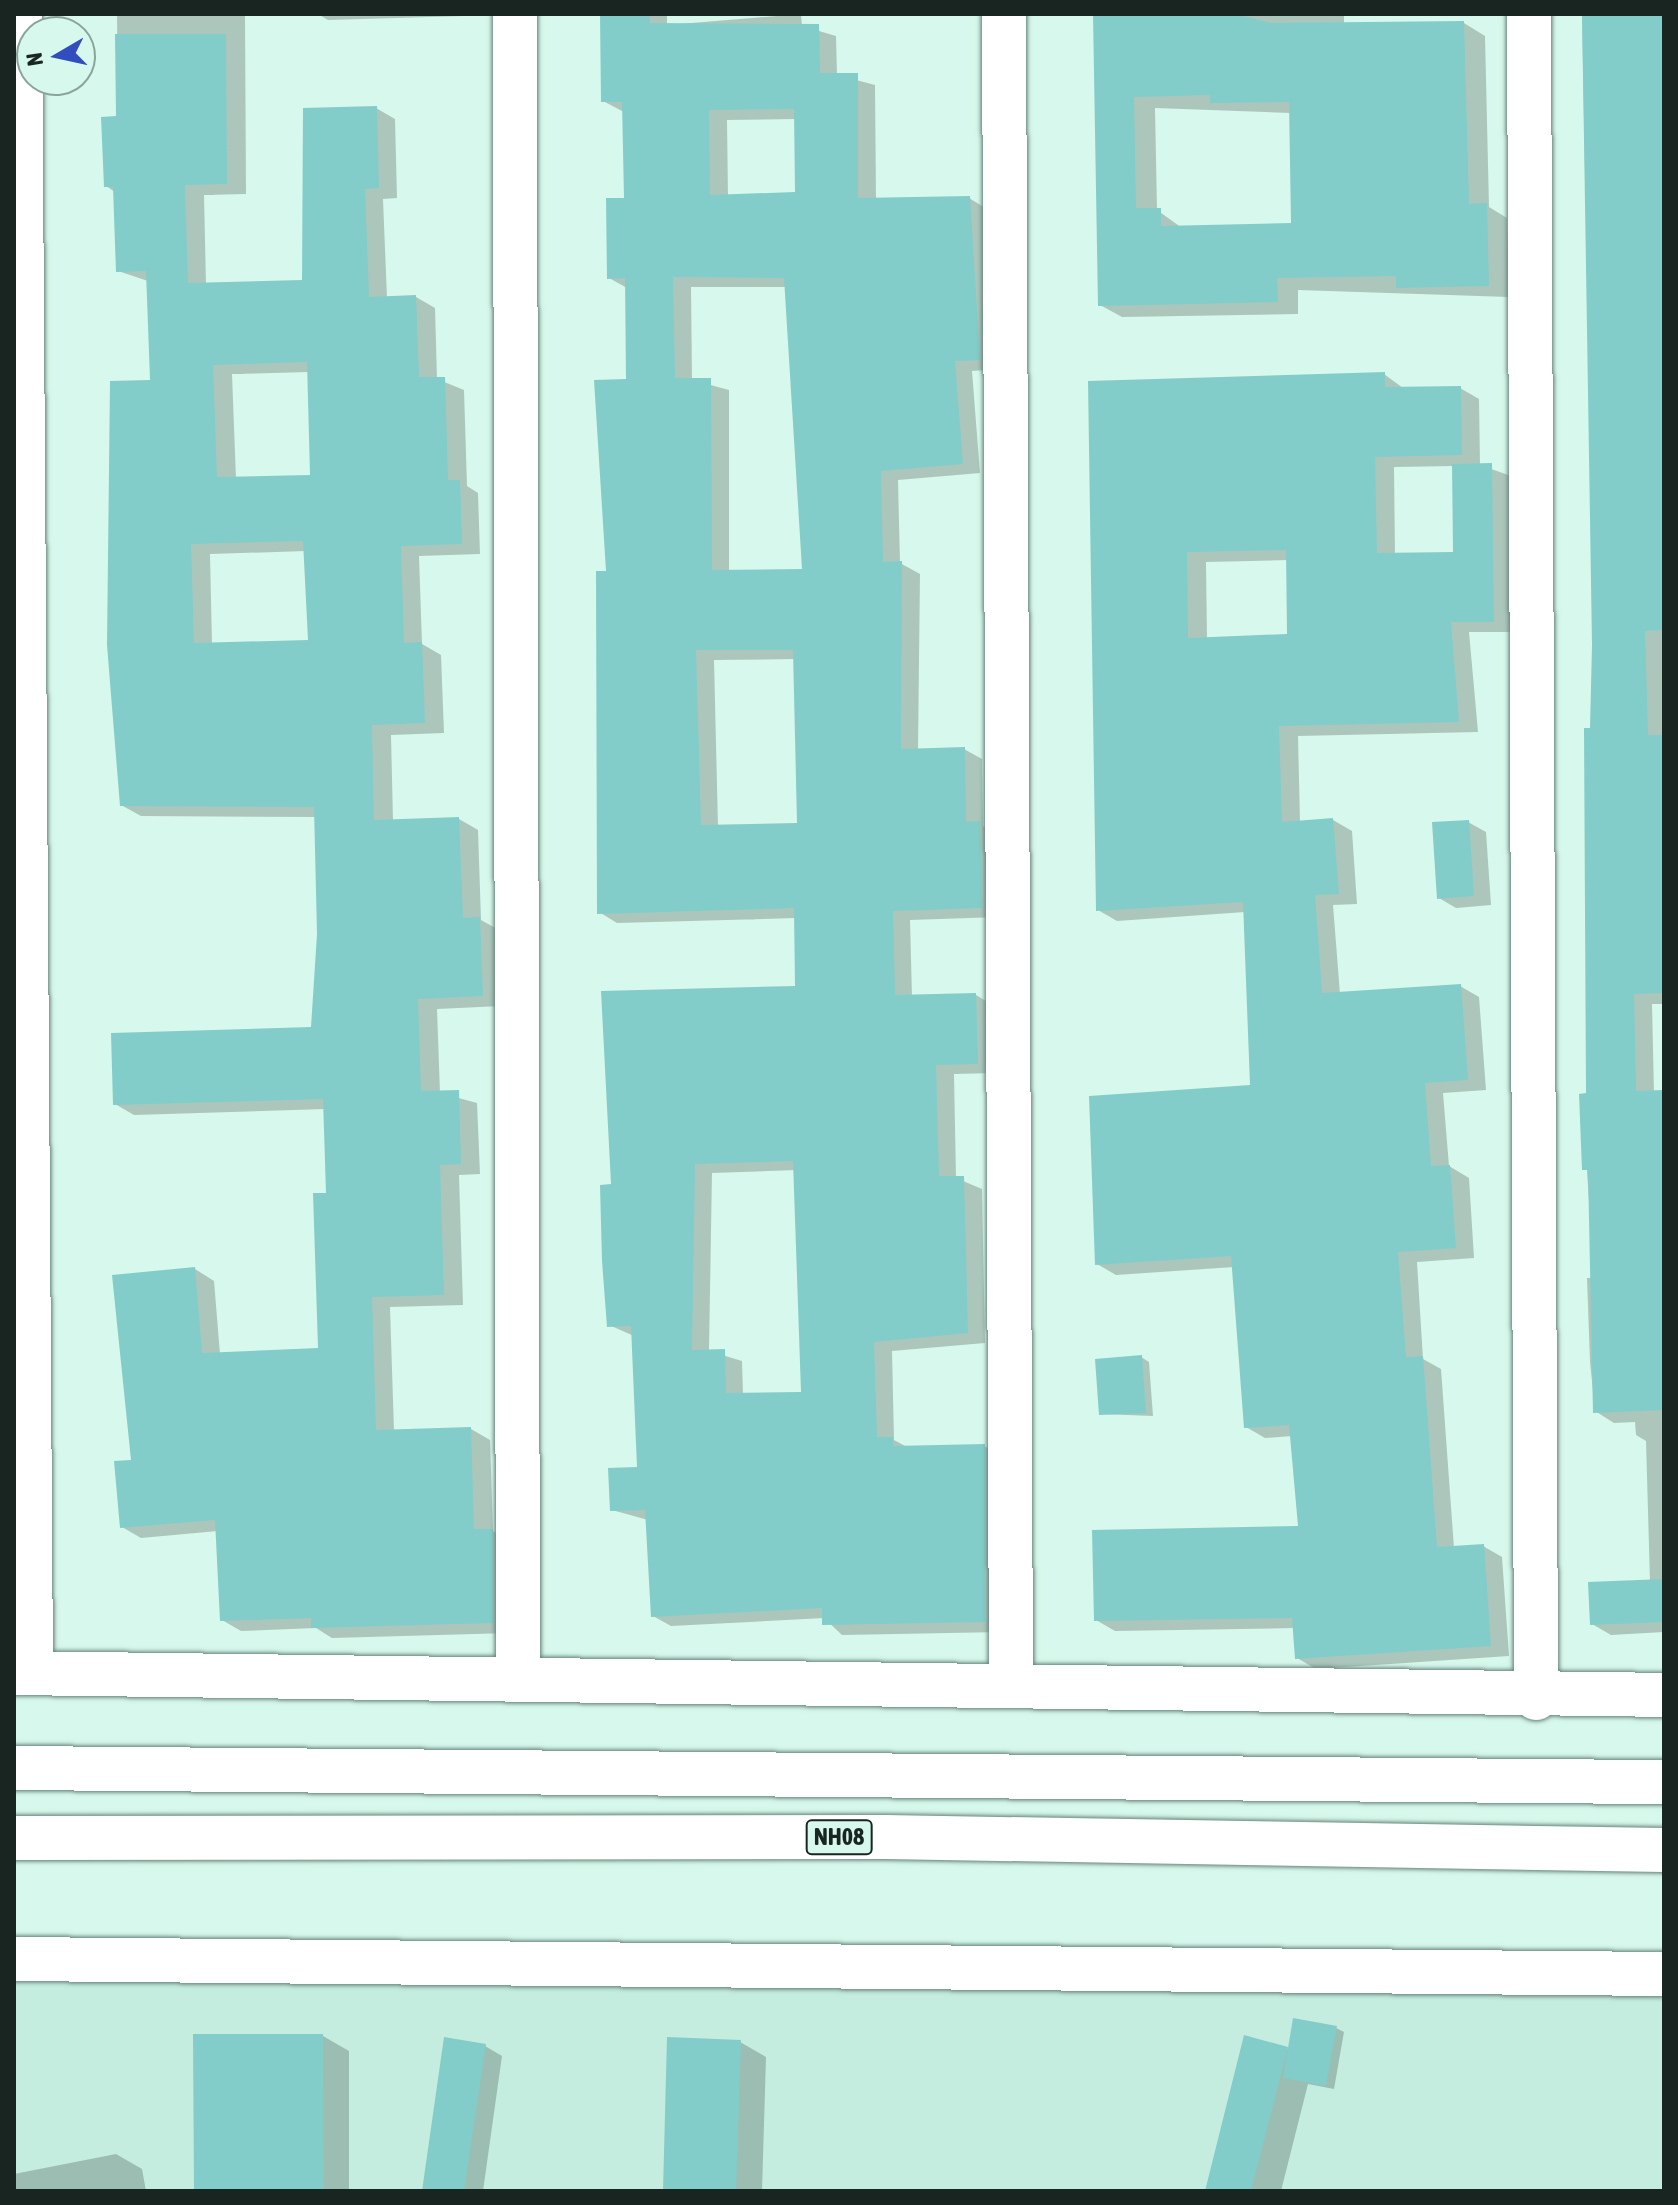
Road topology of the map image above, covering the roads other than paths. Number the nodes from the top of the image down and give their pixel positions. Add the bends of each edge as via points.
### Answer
1 (20, 14) edge
2 (515, 14) edge
3 (1004, 14) edge
4 (1529, 14) edge
5 (22, 1673) edge
6 (518, 1679) junction
7 (1011, 1682) junction
8 (1664, 1695) edge
9 (1536, 1698) junction
10 (14, 1768) edge
11 (1664, 1782) edge
12 (14, 1838) edge
13 (1664, 1850) edge
14 (14, 1959) edge
15 (1664, 1974) edge

1 - 5 main road
2 - 6 main road
3 - 7 main road
4 - 9 main road
5 - 6 main road
6 - 7 main road
7 - 9 main road
8 - 9 main road
10 - 11 main road
12 - 13 main road, NH08 via 885,1837
14 - 15 main road

